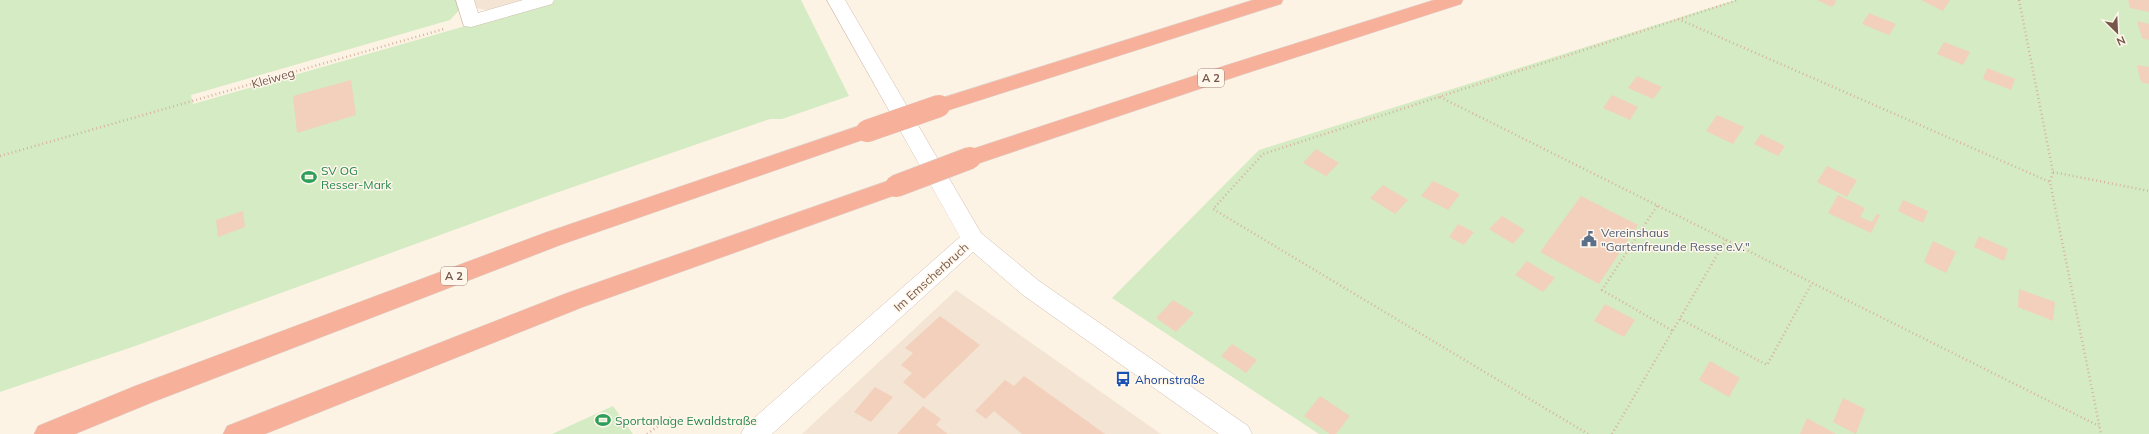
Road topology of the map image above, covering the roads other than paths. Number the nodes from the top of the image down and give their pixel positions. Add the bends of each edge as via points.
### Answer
1 (465, 0) edge
2 (545, 0) edge
3 (836, 0) edge
4 (1274, 0) edge
5 (1454, 0) edge
6 (973, 239) junction
7 (46, 434) edge
8 (236, 434) edge
9 (754, 434) edge
10 (1239, 434) edge

1 - 2 street via 471,21
3 - 6 street, Im Emscherbruch
4 - 7 highway, A 2, bridge via 939,106 555,238 144,394
5 - 8 highway, A 2, bridge via 970,158 575,300
6 - 9 street, Im Emscherbruch
6 - 10 street via 1031,288

